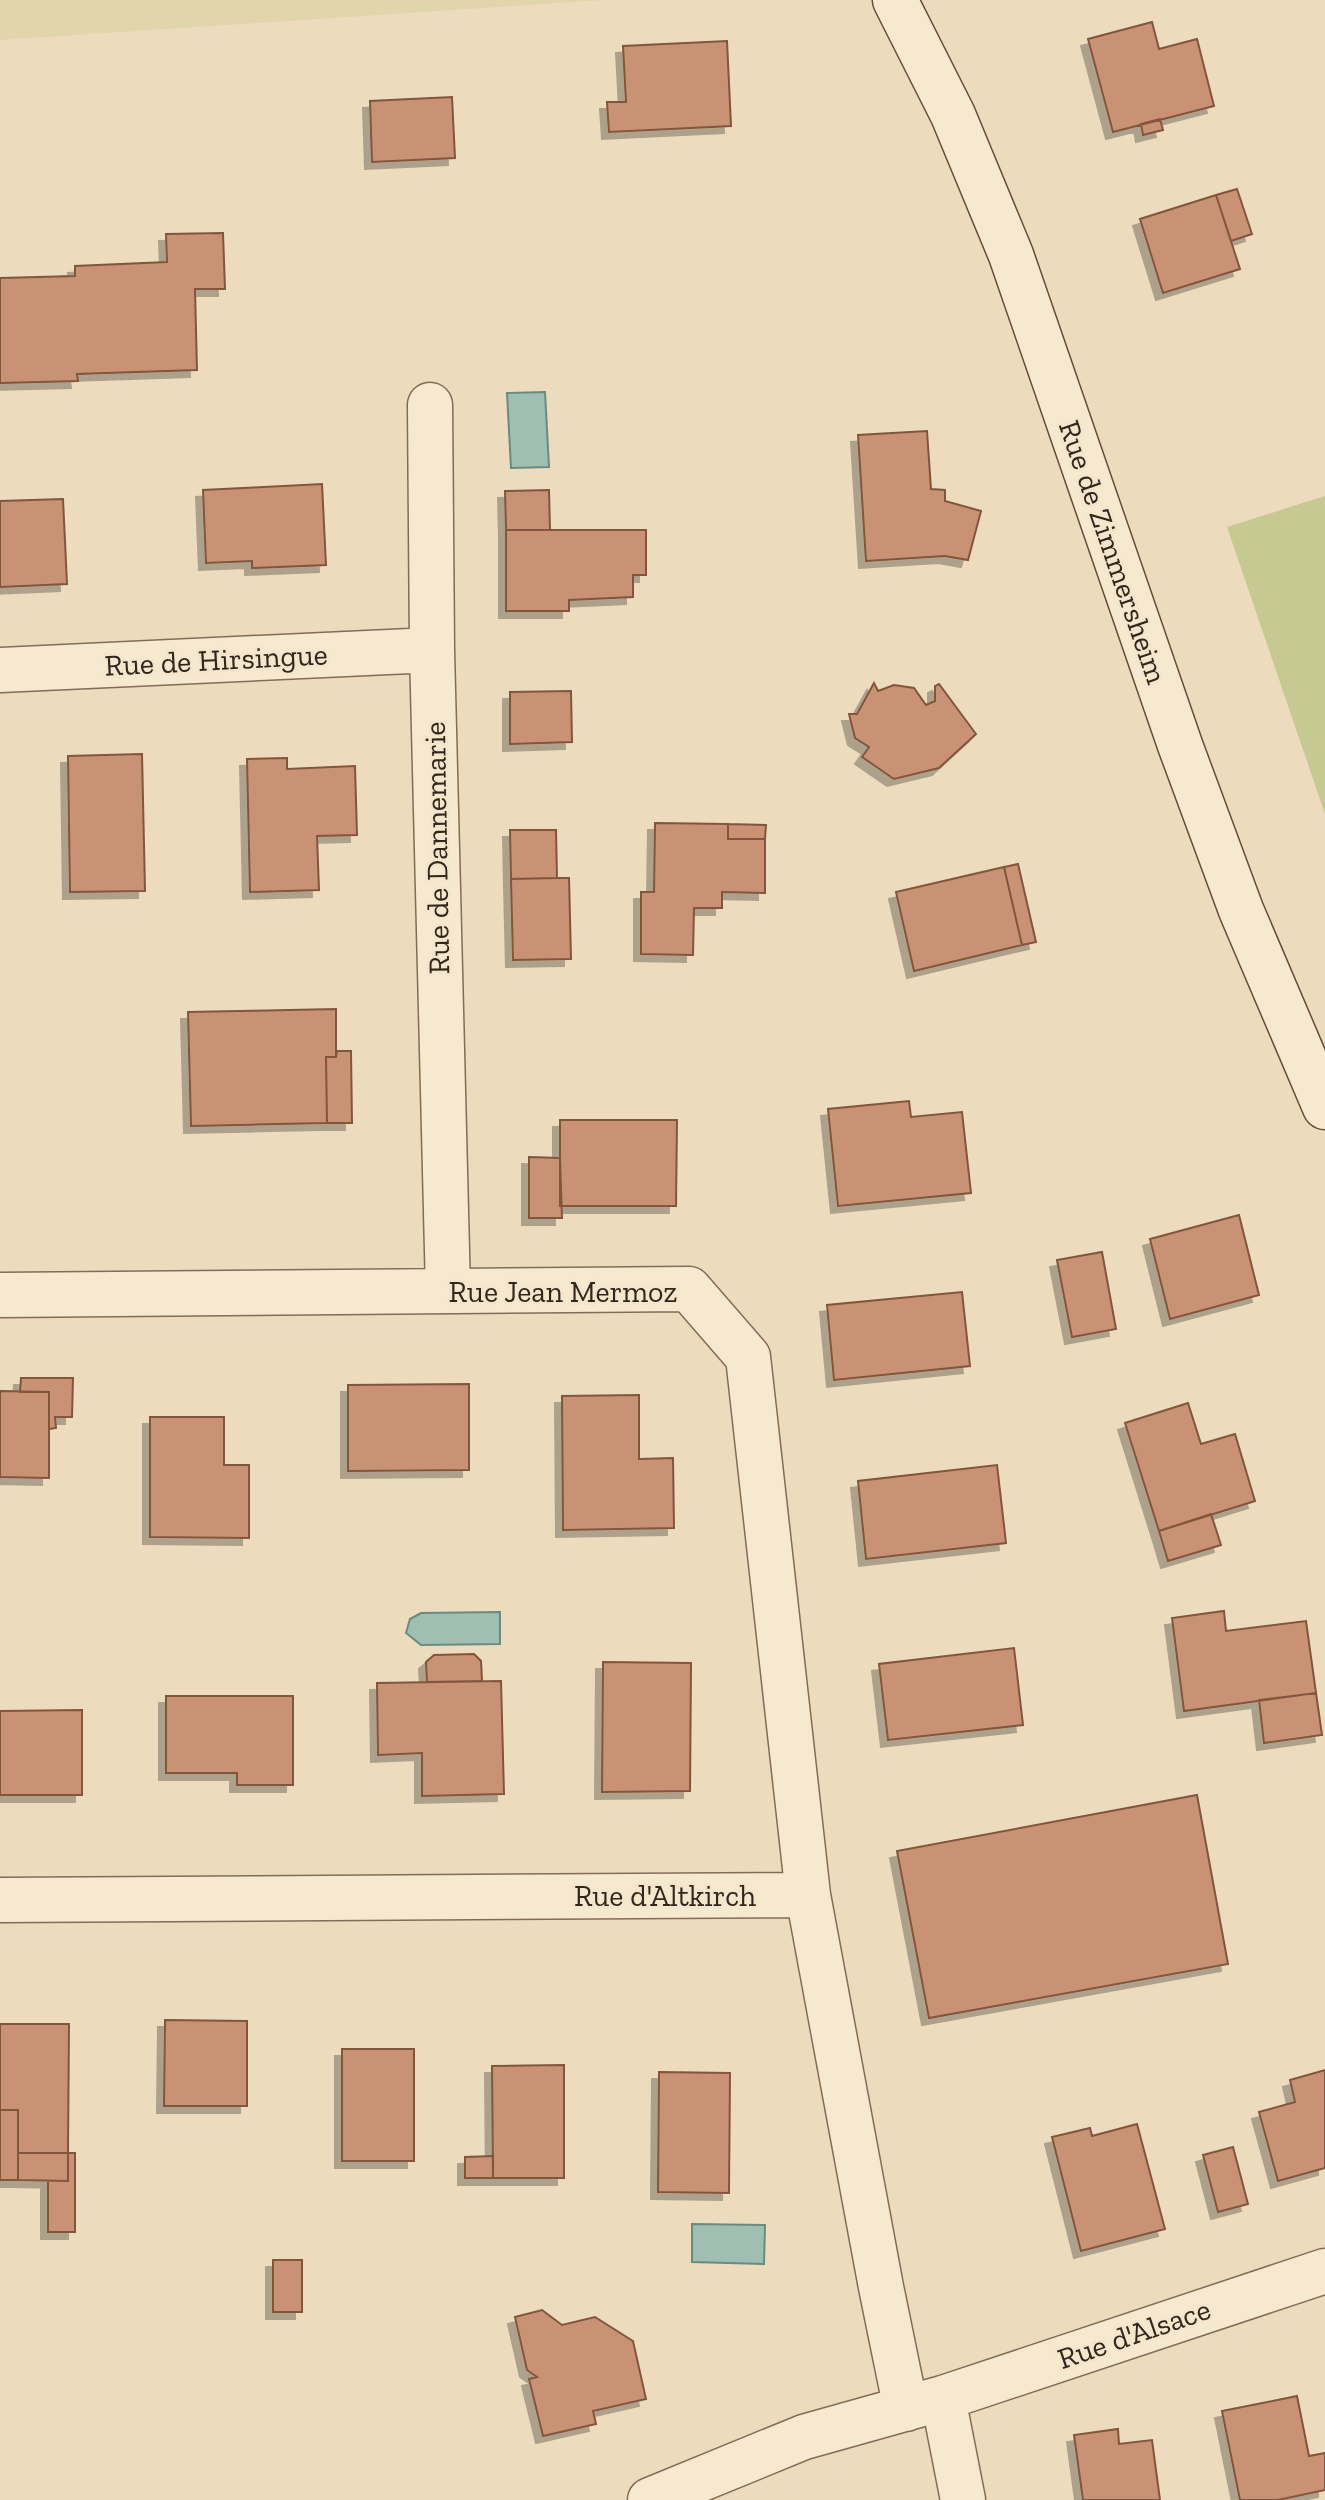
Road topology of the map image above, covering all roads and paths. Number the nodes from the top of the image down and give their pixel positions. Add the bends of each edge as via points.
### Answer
1 (895, 0) edge
2 (430, 405) dead end
3 (432, 650) junction
4 (0, 670) edge
5 (1325, 1107) edge
6 (448, 1291) junction
7 (0, 1295) edge
8 (808, 1895) junction
9 (0, 1900) edge
10 (1325, 2271) edge
11 (924, 2403) junction
12 (650, 2500) edge
13 (963, 2500) edge

1 - 5 street, Rue de Zimmersheim via 953,115 1011,255 1235,895
2 - 3 street, Rue de Dannemarie
3 - 4 street, Rue de Hirsingue
3 - 6 street, Rue de Dannemarie
6 - 7 street, Rue Jean Mermoz
6 - 8 street, Rue Jean Mermoz via 689,1289 748,1357
8 - 9 street, Rue d'Altkirch
8 - 11 street via 881,2287
10 - 11 street, Rue d'Alsace
11 - 12 street, Rue d'Alsace via 804,2437
11 - 13 street

